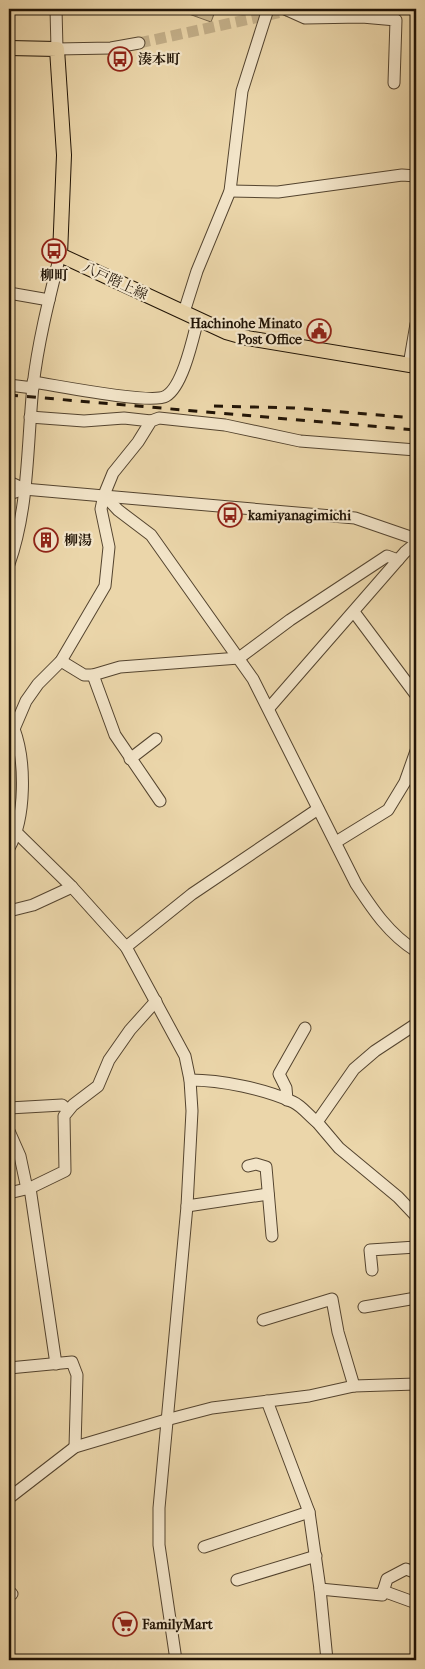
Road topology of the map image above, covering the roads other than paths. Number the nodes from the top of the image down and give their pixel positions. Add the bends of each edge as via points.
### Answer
1 (56, 9) edge
2 (268, 9) edge
3 (285, 9) edge
4 (376, 13) edge
5 (139, 43) tunnel mouth
6 (9, 48) edge
7 (57, 49) junction
8 (394, 83) dead end
9 (416, 176) edge
10 (230, 191) junction
11 (60, 255) junction
12 (9, 293) edge
13 (49, 300) junction
14 (184, 312) junction
15 (198, 319) junction
16 (416, 324) edge
17 (413, 366) edge
18 (9, 385) edge
19 (33, 385) junction
20 (30, 417) junction
21 (151, 420) junction
22 (416, 450) edge
23 (9, 482) edge
24 (24, 489) junction
25 (9, 494) edge
26 (104, 496) junction
27 (414, 536) edge
28 (398, 560) junction
29 (9, 564) edge
30 (354, 612) junction
31 (238, 658) junction
32 (61, 661) junction
33 (92, 675) junction
34 (416, 695) edge
35 (269, 708) junction
36 (11, 728) edge
37 (156, 739) dead end
38 (416, 751) edge
39 (130, 759) junction
40 (160, 801) dead end
41 (318, 809) junction
42 (17, 833) junction
43 (336, 842) junction
44 (9, 848) edge
45 (72, 887) junction
46 (9, 911) edge
47 (126, 947) junction
48 (416, 951) edge
49 (156, 1001) junction
50 (416, 1024) edge
51 (304, 1028) dead end
52 (190, 1080) junction
53 (287, 1100) junction
54 (9, 1108) edge
55 (68, 1110) junction
56 (317, 1122) junction
57 (9, 1131) edge
58 (248, 1166) dead end
59 (29, 1188) junction
60 (9, 1193) edge
61 (268, 1194) junction
62 (186, 1206) junction
63 (416, 1216) edge
64 (272, 1236) dead end
65 (416, 1247) edge
66 (372, 1270) dead end
67 (416, 1298) edge
68 (364, 1307) dead end
69 (263, 1320) dead end
70 (56, 1364) junction
71 (9, 1368) edge
72 (416, 1384) edge
73 (354, 1386) junction
74 (268, 1401) junction
75 (166, 1420) junction
76 (75, 1447) junction
77 (9, 1498) edge
78 (309, 1512) junction
79 (204, 1547) dead end
80 (316, 1556) junction
81 (416, 1573) edge
82 (237, 1580) dead end
83 (320, 1589) junction
84 (383, 1591) junction
85 (416, 1604) edge
86 (176, 1660) edge
87 (327, 1660) edge

1 - 7 street
2 - 10 street via 242,92
3 - 4 street via 305,18
4 - 8 street via 396,20
5 - 7 street via 111,48
6 - 7 main road
7 - 11 main road via 64,155
9 - 10 street via 402,175 278,192
10 - 14 street via 197,270
11 - 13 street
11 - 14 main road, 八戸階上線
12 - 13 street
13 - 19 street via 40,334
14 - 15 main road, 八戸階上線
15 - 17 main road, 八戸階上線 via 247,338
15 - 19 street via 180,378 168,396 129,396
16 - 17 street
18 - 19 street
19 - 20 street
20 - 21 street via 84,421
20 - 24 street
21 - 22 street via 216,424 300,441
21 - 26 street via 113,473
23 - 24 street
24 - 25 street
24 - 26 street
24 - 29 street via 18,538
26 - 27 street via 354,518
26 - 31 street via 151,535
26 - 32 street via 101,509 108,547 105,586
27 - 28 street
28 - 30 street
28 - 31 street via 387,556
30 - 34 street
30 - 35 street
31 - 33 street via 120,667
31 - 35 street
32 - 33 street via 84,675
32 - 36 street via 38,684
33 - 39 street via 115,735
35 - 41 street
36 - 42 street via 20,744 23,768
37 - 39 street
38 - 43 street via 405,782 388,810
39 - 40 street
41 - 43 street
41 - 47 street via 192,894
42 - 44 street
42 - 45 street
43 - 48 street via 374,912
45 - 46 street via 33,905
45 - 47 street
47 - 49 street
49 - 52 street via 186,1056
49 - 55 street via 109,1060 98,1086
50 - 56 street via 354,1069
51 - 53 street via 278,1074 286,1088
52 - 53 street via 212,1080
52 - 62 street via 192,1111
53 - 56 street
54 - 55 street via 62,1104
55 - 59 street via 64,1116 65,1171
56 - 63 street via 340,1148
57 - 59 street
58 - 61 street via 266,1167
59 - 60 street
59 - 70 street
61 - 62 street
61 - 64 street
62 - 75 street
65 - 66 street via 370,1250
67 - 68 street
69 - 73 street via 332,1299
70 - 71 street
70 - 76 street via 72,1362 77,1375
72 - 73 street
73 - 74 street
74 - 75 street via 212,1408
74 - 78 street
75 - 76 street
75 - 86 street via 159,1545
76 - 77 street
78 - 79 street
78 - 80 street
80 - 82 street
80 - 83 street
81 - 84 street via 406,1569 387,1579
83 - 84 street via 382,1595
83 - 87 street
84 - 85 street

